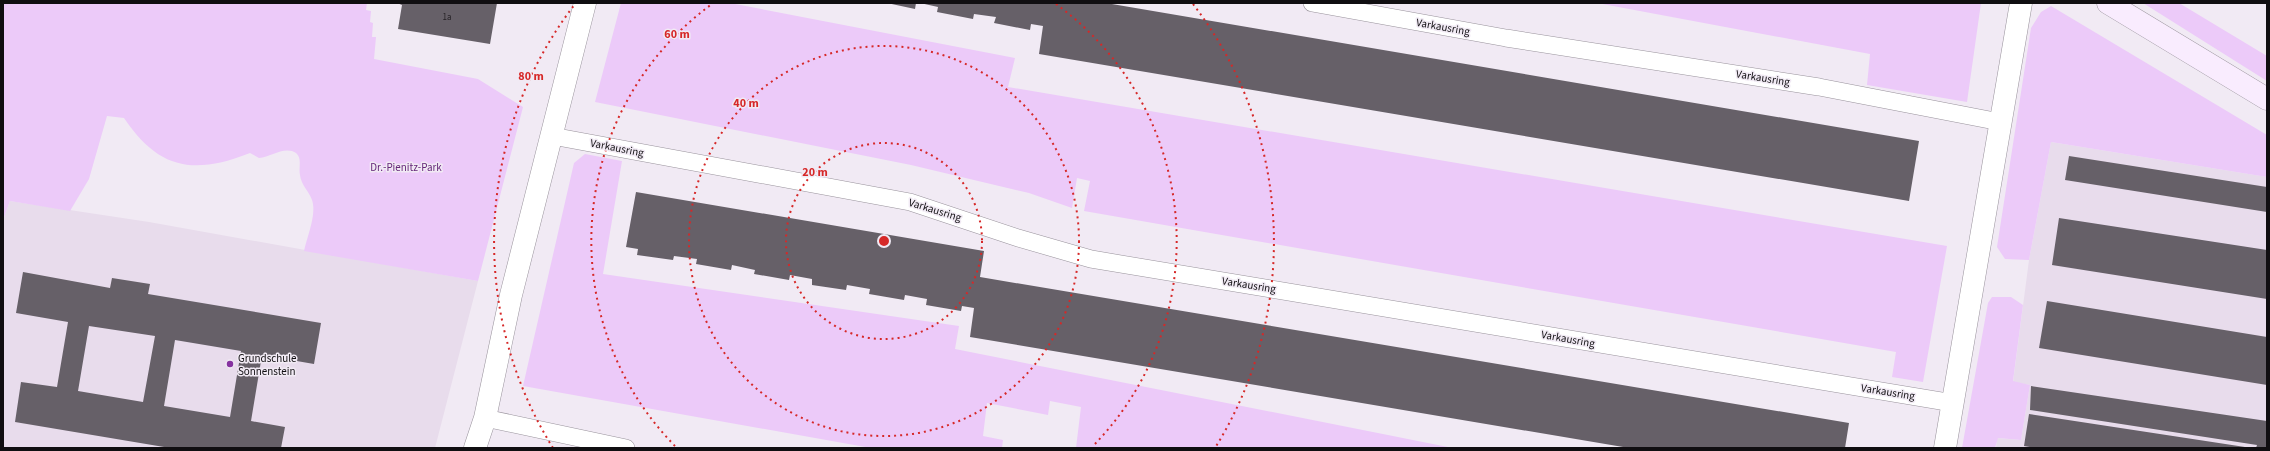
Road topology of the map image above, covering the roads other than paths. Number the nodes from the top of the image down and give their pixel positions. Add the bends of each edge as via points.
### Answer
1 (586, 3) edge
2 (1312, 3) edge
3 (2021, 3) edge
4 (2108, 3) edge
5 (2267, 100) edge
6 (2000, 122) junction
7 (552, 136) junction
8 (1954, 403) junction
9 (484, 418) junction
10 (475, 448) edge
11 (626, 448) edge
12 (1945, 448) edge

1 - 7 street
2 - 6 lane, Varkausring via 1506,38 1819,87
3 - 6 street
4 - 5 main road
6 - 8 street
7 - 8 lane, Varkausring via 910,202 1091,259
7 - 9 street via 511,295
8 - 12 street
9 - 10 street
9 - 11 lane

